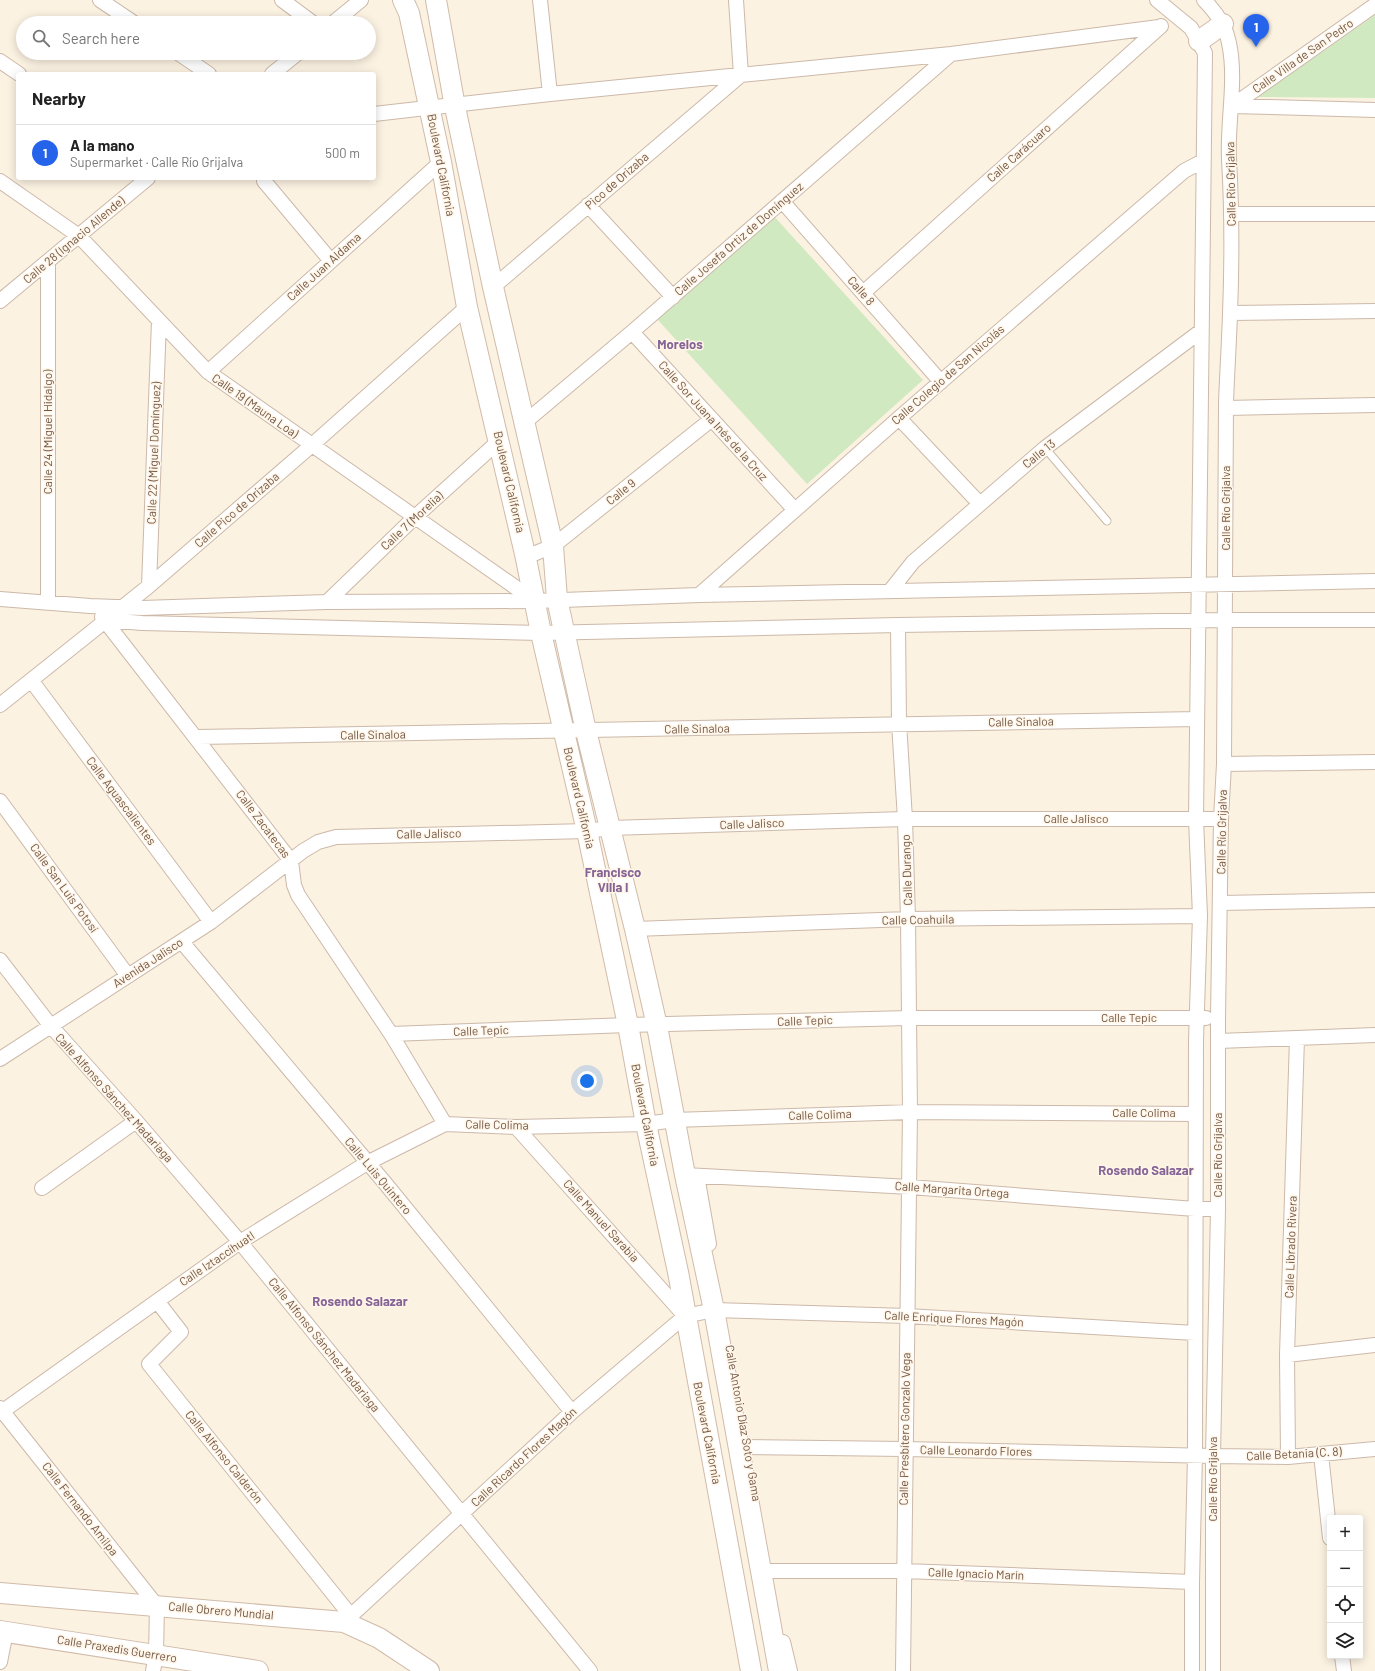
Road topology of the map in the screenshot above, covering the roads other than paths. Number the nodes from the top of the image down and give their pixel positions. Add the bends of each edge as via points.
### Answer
1 (100, 0) edge
2 (282, 0) edge
3 (361, 0) edge
4 (403, 0) edge
5 (436, 0) edge
6 (540, 0) edge
7 (736, 0) edge
8 (1157, 0) edge
9 (1204, 0) edge
10 (1375, 5) edge
11 (124, 16) edge
12 (304, 16) edge
13 (342, 16) edge
14 (1176, 16) junction
15 (1223, 24) junction
16 (1160, 28) junction
17 (1199, 42) junction
18 (951, 54) junction
19 (188, 60) edge
20 (289, 60) edge
21 (0, 61) edge
22 (16, 72) edge
23 (206, 72) edge
24 (274, 72) edge
25 (741, 75) junction
26 (550, 94) junction
27 (454, 104) junction
28 (1232, 106) junction
29 (430, 108) junction
30 (1375, 110) edge
31 (376, 114) edge
32 (441, 162) junction
33 (1203, 162) junction
34 (0, 180) edge
35 (146, 180) edge
36 (264, 181) dead end
37 (782, 200) junction
38 (588, 205) junction
39 (1232, 214) junction
40 (1375, 214) edge
41 (79, 236) junction
42 (48, 261) junction
43 (331, 261) junction
44 (493, 287) junction
45 (863, 293) junction
46 (673, 297) junction
47 (0, 301) edge
48 (467, 307) junction
49 (1375, 311) edge
50 (1230, 313) junction
51 (159, 321) junction
52 (1201, 331) junction
53 (632, 332) junction
54 (208, 372) junction
55 (941, 382) junction
56 (1375, 405) edge
57 (1226, 408) junction
58 (899, 418) junction
59 (712, 419) junction
60 (524, 423) junction
61 (499, 441) junction
62 (312, 445) junction
63 (1045, 448) junction
64 (980, 504) junction
65 (794, 509) junction
66 (415, 517) junction
67 (1107, 521) dead end
68 (552, 546) junction
69 (526, 556) junction
70 (1375, 581) edge
71 (1199, 585) junction
72 (1225, 585) junction
73 (149, 586) junction
74 (890, 591) junction
75 (699, 595) junction
76 (0, 599) edge
77 (558, 599) junction
78 (535, 601) junction
79 (48, 602) junction
80 (327, 602) junction
81 (90, 606) junction
82 (123, 607) junction
83 (106, 620) junction
84 (1198, 620) junction
85 (1225, 620) junction
86 (1375, 620) edge
87 (898, 625) junction
88 (541, 633) junction
89 (565, 633) junction
90 (32, 680) junction
91 (0, 705) edge
92 (1197, 719) junction
93 (899, 725) junction
94 (586, 731) junction
95 (563, 732) junction
96 (197, 737) junction
97 (1375, 762) edge
98 (1224, 764) junction
99 (0, 801) edge
100 (905, 819) junction
101 (1196, 819) junction
102 (1221, 819) junction
103 (610, 828) junction
104 (587, 831) junction
105 (291, 861) junction
106 (1375, 900) edge
107 (1220, 903) junction
108 (1200, 916) junction
109 (908, 919) junction
110 (211, 922) junction
111 (635, 929) junction
112 (182, 942) junction
113 (0, 960) edge
114 (128, 976) junction
115 (1218, 1017) junction
116 (909, 1018) junction
117 (1197, 1018) junction
118 (50, 1025) junction
119 (628, 1025) junction
120 (657, 1026) junction
121 (391, 1034) junction
122 (1375, 1035) edge
123 (1297, 1038) junction
124 (1218, 1041) junction
125 (0, 1058) edge
126 (910, 1112) junction
127 (1196, 1114) junction
128 (674, 1120) junction
129 (136, 1121) junction
130 (445, 1124) junction
131 (646, 1124) junction
132 (516, 1127) junction
133 (367, 1163) junction
134 (691, 1175) junction
135 (910, 1187) junction
136 (42, 1188) dead end
137 (1195, 1209) junction
138 (1218, 1209) junction
139 (240, 1242) junction
140 (157, 1301) junction
141 (718, 1310) junction
142 (685, 1316) junction
143 (907, 1316) junction
144 (1195, 1333) junction
145 (1375, 1345) edge
146 (1287, 1355) junction
147 (1, 1411) edge
148 (572, 1412) junction
149 (744, 1447) junction
150 (905, 1449) junction
151 (1375, 1449) edge
152 (1321, 1454) junction
153 (1195, 1455) junction
154 (1213, 1456) junction
155 (1288, 1457) junction
156 (462, 1514) junction
157 (1328, 1515) edge
158 (764, 1571) junction
159 (904, 1571) junction
160 (1192, 1582) junction
161 (0, 1594) edge
162 (157, 1606) junction
163 (348, 1619) junction
164 (3, 1632) edge
165 (1342, 1659) edge
166 (0, 1662) edge
167 (155, 1663) edge
168 (258, 1671) edge
169 (429, 1671) edge
170 (590, 1671) edge
171 (751, 1671) edge
172 (779, 1671) edge
173 (790, 1671) edge
174 (903, 1671) edge
175 (1192, 1671) edge
176 (1213, 1671) edge
177 (1344, 1671) edge

1 - 11 street
2 - 12 street
3 - 13 street
4 - 29 street, Boulevard California
5 - 27 street, Boulevard California
6 - 26 street
7 - 25 street
8 - 14 street, Calle Río Grijalva
9 - 15 street, Calle Río Grijalva
10 - 28 street, Calle Villa de San Pedro
14 - 16 street, Calle Carácuaro
14 - 17 street, Calle Río Grijalva via 1191,28
15 - 17 street
15 - 28 street, Calle Río Grijalva via 1232,61
16 - 18 street
16 - 45 street, Calle Carácuaro
17 - 33 street, Calle Río Grijalva via 1205,53
18 - 25 street
18 - 37 street, Calle Josefa Ortiz de Domínguez
19 - 23 street
20 - 24 street
21 - 22 street
25 - 26 street
25 - 38 street, Pico de Orizaba
26 - 27 street
27 - 29 street
27 - 44 street, Boulevard California
28 - 30 street
28 - 39 street, Calle Río Grijalva via 1228,148
29 - 31 street
29 - 32 street, Boulevard California
32 - 43 street, Calle Juan Aldama
32 - 48 street, Boulevard California
33 - 52 street, Calle Río Grijalva
33 - 55 street, Calle Colegio de San Nicolás via 1184,171
34 - 41 street, Calle 19 (Mauna Loa)
35 - 41 street, Calle 28 (Ignacio Allende)
36 - 43 street
37 - 45 street, Calle 8
37 - 46 street, Calle Josefa Ortiz de Domínguez
38 - 44 street, Pico de Orizaba
38 - 46 street
39 - 40 street
39 - 50 street, Calle Río Grijalva
41 - 42 street, Calle 28 (Ignacio Allende)
41 - 51 street, Calle 19 (Mauna Loa)
42 - 47 street, Calle 28 (Ignacio Allende)
42 - 79 street, Calle 24 (Miguel Hidalgo)
43 - 54 street, Calle Juan Aldama
44 - 60 street, Boulevard California
45 - 55 street, Calle 8
46 - 53 street, Calle Josefa Ortiz de Domínguez
48 - 61 street, Boulevard California
48 - 62 street, Calle Pico de Orizaba
49 - 50 street
50 - 57 street, Calle Río Grijalva
51 - 54 street, Calle 19 (Mauna Loa)
51 - 73 street, Calle 22 (Miguel Domínguez)
52 - 63 street, Calle 13
52 - 71 street, Calle Río Grijalva
53 - 59 street, Calle Sor Juana Inés de la Cruz
53 - 60 street, Calle Josefa Ortiz de Domínguez
54 - 62 street, Calle 19 (Mauna Loa)
55 - 58 street, Calle Colegio de San Nicolás
56 - 57 street
57 - 72 street, Calle Río Grijalva
58 - 64 street
58 - 65 street, Calle Colegio de San Nicolás
59 - 65 street, Calle Sor Juana Inés de la Cruz
59 - 68 street, Calle 9
60 - 68 street, Boulevard California
61 - 66 street, Calle 7 (Morelia)
61 - 69 street, Boulevard California
62 - 66 street, Calle 19 (Mauna Loa)
62 - 73 street, Calle Pico de Orizaba
63 - 64 street, Calle 13
63 - 67 lane
64 - 74 street, Calle 13 via 913,562
65 - 75 street, Calle Colegio de San Nicolás
66 - 78 street, Calle 19 (Mauna Loa)
66 - 80 street, Calle 7 (Morelia)
68 - 69 street, Calle 9
68 - 77 street, Boulevard California
69 - 78 street, Boulevard California
70 - 72 street
71 - 72 street
71 - 74 street
71 - 84 street, Calle Río Grijalva
72 - 85 street, Calle Río Grijalva
73 - 82 street, Calle Pico de Orizaba
74 - 75 street
75 - 77 street
76 - 79 street
77 - 78 street
77 - 89 street, Boulevard California
78 - 80 street
78 - 88 street, Boulevard California
79 - 81 street
80 - 82 street
81 - 82 street
81 - 83 street, Calle Zacatecas
82 - 83 street, Calle Pico de Orizaba
83 - 88 street
83 - 90 street, Calle Pico de Orizaba
83 - 96 street, Calle Zacatecas
84 - 85 street
84 - 87 street
84 - 92 street, Calle Río Grijalva
85 - 86 street
85 - 98 street, Calle Río Grijalva
87 - 89 street
87 - 93 street, Calle Durango
88 - 89 street
88 - 95 street, Boulevard California
89 - 94 street, Boulevard California
90 - 91 street, Calle Pico de Orizaba
90 - 110 street, Calle Aguascalientes
92 - 93 street, Calle Sinaloa
92 - 101 street, Calle Río Grijalva
93 - 94 street, Calle Sinaloa
93 - 100 street, Calle Durango
94 - 95 street, Calle Sinaloa
94 - 103 street, Boulevard California
95 - 96 street, Calle Sinaloa
95 - 104 street, Boulevard California
96 - 105 street, Calle Zacatecas
97 - 98 street
98 - 102 street, Calle Río Grijalva
99 - 114 street, Calle San Luis Potosí
100 - 101 street, Calle Jalisco
100 - 103 street, Calle Jalisco
100 - 109 street, Calle Durango
101 - 102 street, Calle Jalisco
101 - 108 street, Calle Río Grijalva
102 - 107 street, Calle Río Grijalva
103 - 104 street, Calle Jalisco
103 - 111 street, Boulevard California
104 - 105 street, Calle Jalisco via 336,837 318,842
104 - 119 street, Boulevard California
105 - 110 street, Avenida Jalisco
105 - 121 street, Calle Zacatecas via 298,895
106 - 107 street
107 - 115 street, Calle Río Grijalva
108 - 109 street, Calle Coahuila
108 - 117 street, Calle Río Grijalva
109 - 111 street, Calle Coahuila
109 - 116 street, Calle Durango
110 - 112 street, Avenida Jalisco
111 - 120 street, Boulevard California
112 - 114 street, Avenida Jalisco
112 - 133 street, Calle Luis Quintero
113 - 118 street, Calle Alfonso Sánchez Madariaga
114 - 118 street, Avenida Jalisco
115 - 117 street, Calle Tepic
115 - 124 street, Calle Río Grijalva
116 - 117 street, Calle Tepic
116 - 120 street, Calle Tepic
116 - 126 street, Calle Durango
117 - 127 street, Calle Río Grijalva
118 - 125 street, Avenida Jalisco
118 - 129 street, Calle Alfonso Sánchez Madariaga
119 - 120 street, Calle Tepic
119 - 121 street, Calle Tepic
119 - 131 street, Boulevard California
120 - 128 street, Boulevard California
121 - 130 street, Calle Zacatecas
122 - 123 street
123 - 124 street
123 - 146 street, Calle Librado Rivera
124 - 138 street, Calle Río Grijalva
126 - 127 street, Calle Colima
126 - 128 street, Calle Colima
126 - 135 street, Calle Durango
127 - 137 street, Calle Río Grijalva
128 - 131 street, Calle Colima
128 - 134 street, Boulevard California
129 - 136 street
129 - 139 street, Calle Alfonso Sánchez Madariaga
130 - 132 street, Calle Colima
130 - 133 street, Calle Iztaccíhuatl
131 - 132 street, Calle Colima
131 - 142 street, Boulevard California
132 - 142 street, Calle Manuel Sarabia
133 - 139 street, Calle Iztaccíhuatl
133 - 148 street, Calle Luis Quintero
134 - 135 street, Calle Margarita Ortega
134 - 141 street, Boulevard California
135 - 137 street, Calle Margarita Ortega
135 - 143 street, Calle Presbítero Gonzalo Vega
137 - 138 street, Calle Margarita Ortega
137 - 144 street, Calle Río Grijalva
138 - 154 street, Calle Río Grijalva
139 - 140 street, Calle Iztaccíhuatl
139 - 156 street, Calle Alfonso Sánchez Madariaga
140 - 147 street, Calle Iztaccíhuatl
140 - 163 street, Calle Alfonso Calderón via 181,1332 149,1364
141 - 142 street, Calle Ricardo Flores Magón
141 - 143 street, Calle Enrique Flores Magón
141 - 149 street, Boulevard California
142 - 148 street, Calle Ricardo Flores Magón
142 - 171 street, Boulevard California
143 - 144 street, Calle Enrique Flores Magón
143 - 150 street, Calle Presbítero Gonzalo Vega
144 - 153 street, Calle Río Grijalva
145 - 146 street
146 - 155 street, Calle Librado Rivera
147 - 162 street, Calle Fernando Amilpa
148 - 156 street, Calle Ricardo Flores Magón
149 - 150 street, Calle Leonardo Flores
149 - 158 street, Boulevard California
150 - 153 street, Calle Leonardo Flores
150 - 159 street, Calle Presbítero Gonzalo Vega
151 - 152 street, Calle Betania (C. 8)
152 - 155 street, Calle Betania (C. 8)
152 - 157 street
153 - 154 street, Calle Leonardo Flores
153 - 160 street, Calle Río Grijalva
154 - 155 street, Calle Betania (C. 8)
154 - 176 street, Calle Río Grijalva
156 - 163 street, Calle Ricardo Flores Magón
156 - 170 street, Calle Alfonso Sánchez Madariaga
158 - 159 street, Calle Ignacio Marín
158 - 172 street, Boulevard California
158 - 173 street
159 - 160 street, Calle Ignacio Marín
159 - 174 street, Calle Presbítero Gonzalo Vega
160 - 175 street, Calle Río Grijalva
161 - 162 street, Calle Obrero Mundial
162 - 163 street, Calle Obrero Mundial
162 - 167 street
163 - 169 street, Calle Obrero Mundial
164 - 166 street
164 - 167 street, Calle Praxedis Guerrero
165 - 177 street
167 - 168 street, Calle Praxedis Guerrero

